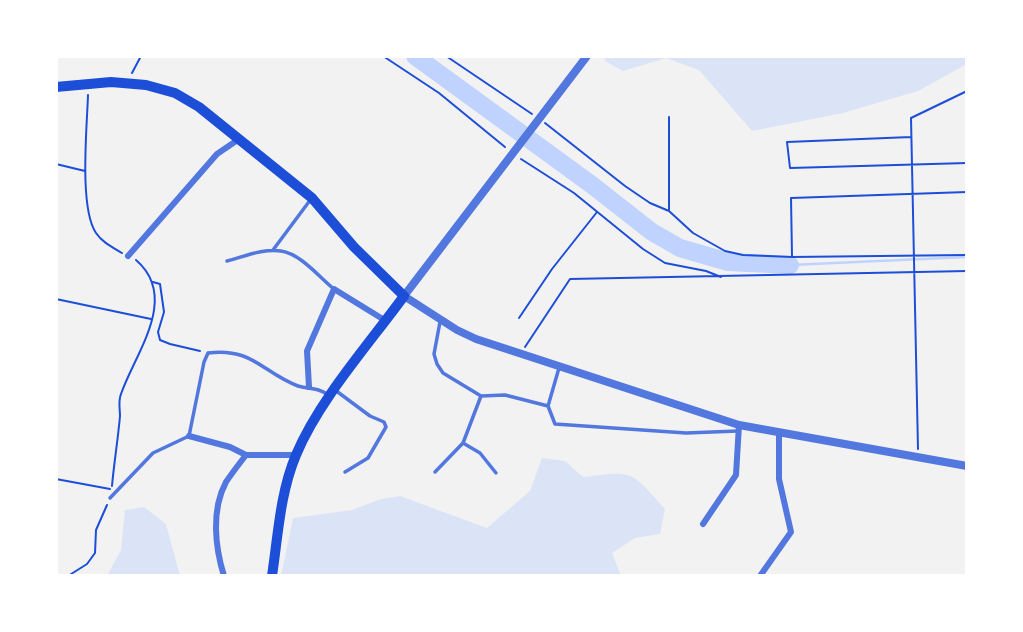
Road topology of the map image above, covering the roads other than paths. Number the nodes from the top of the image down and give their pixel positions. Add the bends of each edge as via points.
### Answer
1 (587, 56) edge
2 (56, 87) edge
3 (239, 139) junction
4 (312, 198) junction
5 (272, 250) junction
6 (128, 256) road end
7 (227, 261) dead end
8 (334, 289) junction
9 (404, 296) junction
10 (386, 320) junction
11 (441, 320) junction
12 (559, 366) junction
13 (309, 387) junction
14 (333, 393) junction
15 (481, 396) junction
16 (548, 406) junction
17 (739, 428) junction
18 (779, 433) junction
19 (189, 436) junction
20 (463, 443) junction
21 (246, 455) junction
22 (296, 455) junction
23 (967, 466) edge
24 (345, 472) dead end
25 (435, 472) dead end
26 (496, 474) dead end
27 (110, 498) road end
28 (703, 524) dead end
29 (224, 576) edge
30 (272, 576) edge
31 (760, 576) edge

1 - 9 street
2 - 3 main road via 129,84 160,88 198,107
3 - 4 main road
3 - 6 street via 217,154
4 - 5 lane
4 - 9 main road
5 - 7 lane
5 - 8 lane via 284,251 306,264
8 - 10 street
8 - 13 street via 307,351
9 - 10 main road
9 - 11 street
10 - 14 main road
11 - 12 street via 476,339
11 - 15 lane via 435,339 437,364 451,379
12 - 16 lane
12 - 17 street
13 - 14 lane
13 - 19 lane via 299,386 242,353 208,353
14 - 22 main road
14 - 24 lane via 386,427 369,457
15 - 16 lane via 505,395
15 - 20 lane
16 - 17 lane via 555,424 569,426 687,433
17 - 18 street
17 - 28 street via 736,475
18 - 23 street
18 - 31 street via 779,479 791,532
19 - 21 street
19 - 27 lane via 153,453
20 - 25 lane
20 - 26 lane via 480,453
21 - 22 street
21 - 29 street via 226,483 218,513 217,543
22 - 30 main road via 281,511

